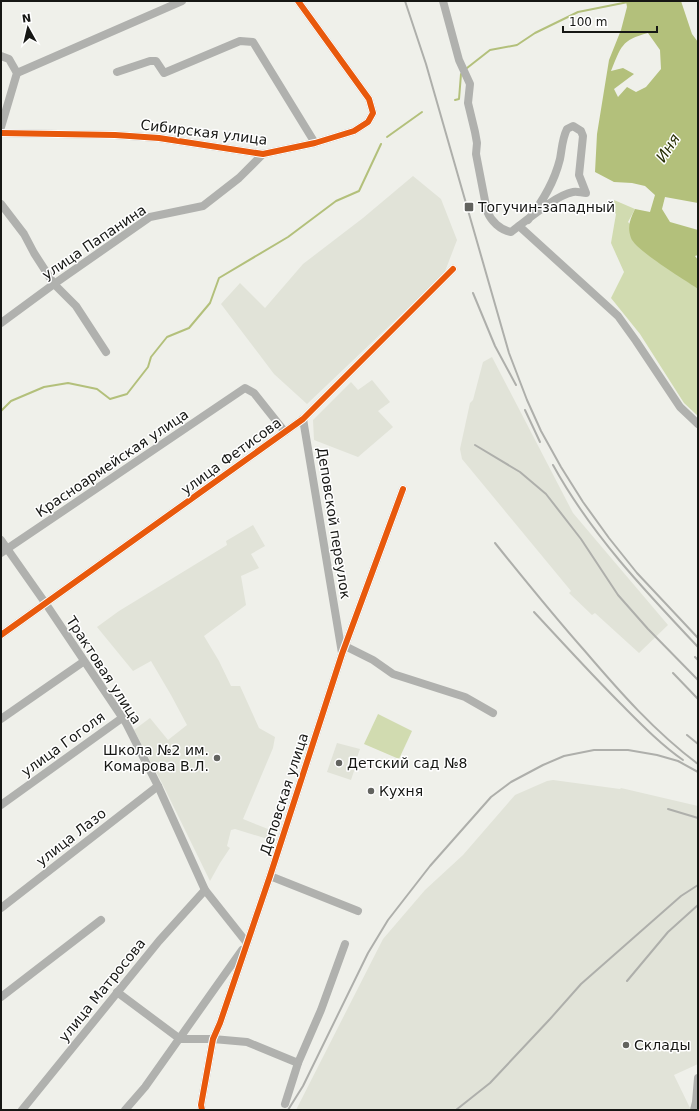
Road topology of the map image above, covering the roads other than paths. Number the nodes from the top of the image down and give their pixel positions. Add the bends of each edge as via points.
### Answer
1 (182, 1) edge
2 (298, 1) edge
3 (443, 1) edge
4 (1, 56) edge
5 (117, 72) dead end
6 (17, 73) junction
7 (1, 127) edge
8 (1, 133) edge
9 (315, 143) junction
10 (263, 154) junction
11 (1, 204) edge
12 (528, 220) junction
13 (519, 226) junction
14 (453, 269) dead end
15 (54, 284) junction
16 (1, 323) edge
17 (106, 352) dead end
18 (303, 419) junction
19 (698, 424) edge
20 (285, 432) junction
21 (403, 489) dead end
22 (1, 540) edge
23 (4, 551) edge
24 (46, 604) junction
25 (1, 635) edge
26 (344, 650) junction
27 (84, 662) junction
28 (493, 713) dead end
29 (122, 718) junction
30 (1, 719) edge
31 (158, 786) junction
32 (1, 805) edge
33 (270, 876) junction
34 (205, 890) junction
35 (1, 908) edge
36 (358, 911) dead end
37 (101, 920) dead end
38 (247, 943) junction
39 (345, 944) dead end
40 (118, 992) junction
41 (1, 997) edge
42 (213, 1038) junction
43 (180, 1039) junction
44 (298, 1063) junction
45 (698, 1078) edge
46 (286, 1104) dead end
47 (22, 1110) edge
48 (126, 1110) edge
49 (202, 1110) edge
50 (694, 1110) edge

1 - 6 street
2 - 9 street, Сибирская улица via 370,99 373,113 368,122 354,131
3 - 13 street via 459,60 470,84 468,103 487,211 490,219 507,231 511,232
4 - 6 street via 9,59
5 - 9 street via 156,61 164,73 240,41 253,42
6 - 7 street
8 - 10 street, Сибирская улица via 159,138
9 - 10 street, Сибирская улица
10 - 15 street, улица Папанина via 239,178 203,206 150,217
11 - 15 street via 24,234
12 - 12 street via 559,197 573,192 586,193 579,175 583,136 581,130 573,126 567,129 548,191
12 - 13 street
13 - 19 street via 618,316 680,407
14 - 18 street, улица Фетисова
15 - 16 street, улица Папанина
15 - 17 street via 76,306
18 - 20 street, улица Фетисова
18 - 26 street, Деповской переулок
20 - 23 street, Красноармейская улица via 254,393 245,388
20 - 24 street, улица Фетисова
21 - 26 street, Деповская улица
22 - 23 street, Трактовая улица
23 - 24 street, Трактовая улица
24 - 25 street, улица Фетисова
24 - 27 street, Трактовая улица
26 - 28 street via 373,660 393,674 465,697
26 - 33 street, Деповская улица
27 - 29 street, Трактовая улица
27 - 30 street
29 - 31 street, Трактовая улица
29 - 32 street, улица Гоголя
31 - 34 street, Трактовая улица
31 - 35 street, улица Лазо
33 - 36 street
33 - 38 street, Деповская улица
34 - 38 street, Трактовая улица
34 - 40 street, улица Матросова
37 - 41 street
38 - 42 street, Деповская улица
38 - 43 street, Деповская улица
39 - 44 street
40 - 43 street
40 - 47 street, улица Матросова
42 - 43 street
42 - 44 street via 247,1042
42 - 49 street, Деповская улица
43 - 48 street, Деповская улица
44 - 46 street
45 - 50 street

